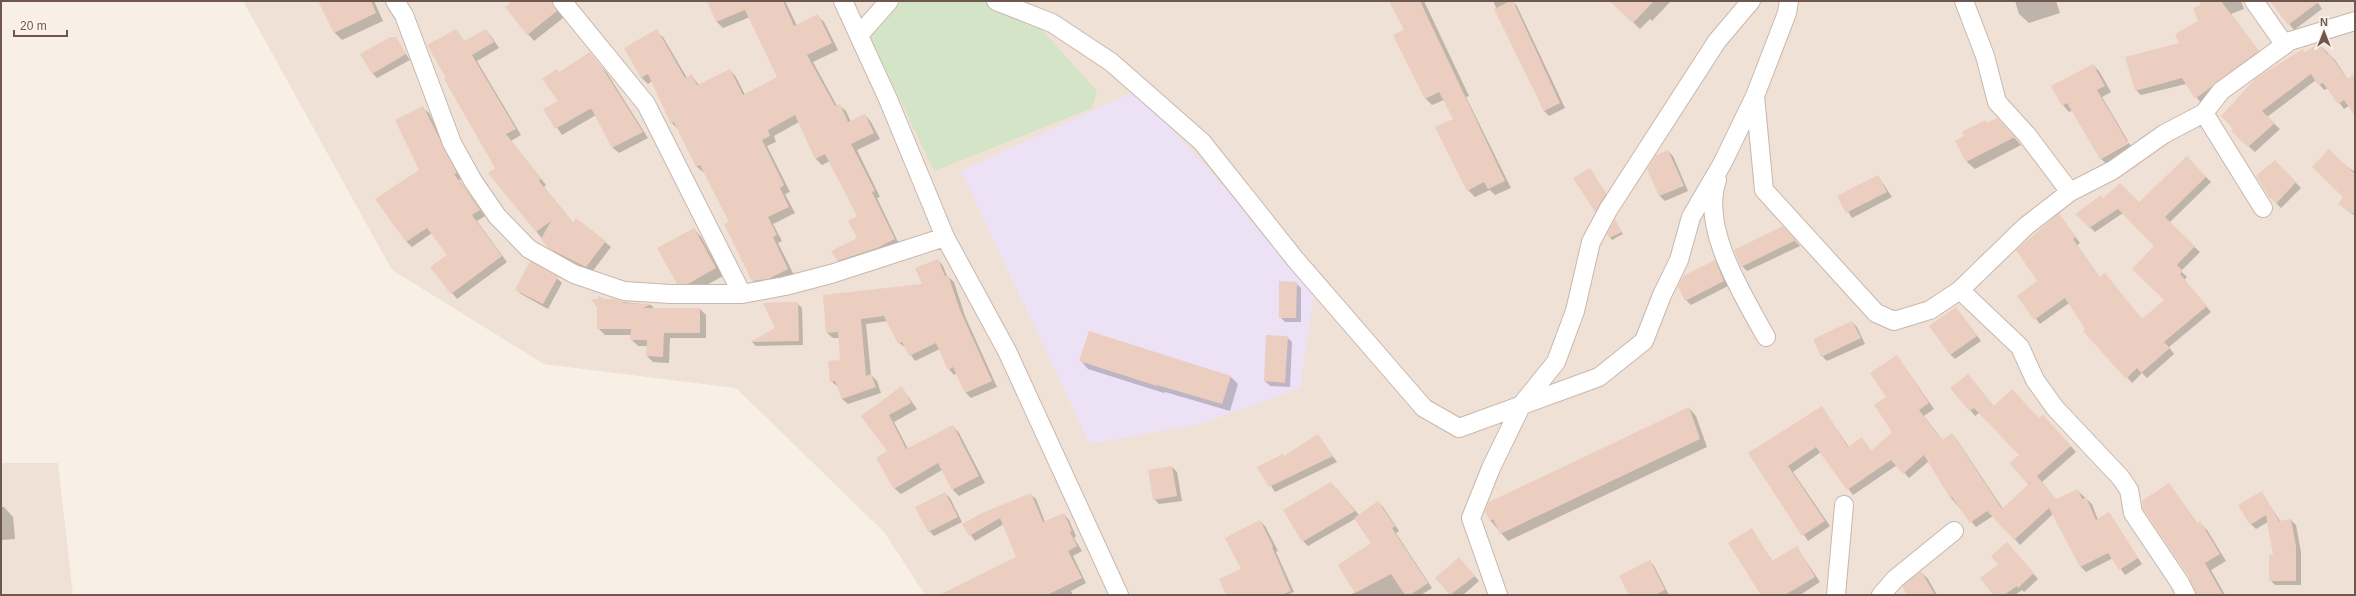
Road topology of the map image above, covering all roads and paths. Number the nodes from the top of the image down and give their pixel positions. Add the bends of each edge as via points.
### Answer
1 (395, 1) edge
2 (562, 1) edge
3 (843, 1) edge
4 (889, 1) edge
5 (996, 1) edge
6 (1751, 1) edge
7 (1789, 1) edge
8 (1964, 1) edge
9 (2254, 1) edge
10 (2355, 21) edge
11 (859, 35) junction
12 (2285, 45) junction
13 (1755, 96) junction
14 (2204, 113) junction
15 (1722, 164) junction
16 (2070, 192) junction
17 (2263, 208) dead end
18 (945, 237) junction
19 (1960, 290) junction
20 (742, 294) junction
21 (1766, 337) dead end
22 (1522, 404) junction
23 (1844, 505) dead end
24 (1954, 531) dead end
25 (1119, 595) edge
26 (1498, 595) edge
27 (1836, 595) edge
28 (1881, 595) edge
29 (2186, 595) edge

1 - 20 street via 404,15 452,143 473,181 497,216 529,249 574,274 624,291
2 - 20 street via 646,104
3 - 11 street
4 - 11 street
5 - 22 street via 1052,23 1111,62 1202,142 1294,259 1424,408 1459,428
6 - 22 street via 1717,41 1608,210 1591,242 1574,311 1556,362
7 - 13 street via 1787,13
8 - 16 street via 1985,56 1997,102 2027,135
9 - 12 street
10 - 12 street via 2290,41
11 - 18 street via 888,98
12 - 14 street via 2221,91
13 - 15 street
13 - 19 street via 1764,190 1876,313 1894,321 1930,310
14 - 16 street via 2164,134 2113,170
14 - 17 street
15 - 21 street via 1713,192 1718,241 1738,286
15 - 22 street via 1691,217 1679,260 1644,340 1599,377
16 - 19 street via 2026,226
18 - 20 street via 831,274
18 - 25 street via 1010,358
19 - 29 street via 2020,347 2035,380 2055,408 2121,478 2129,490 2133,513
22 - 26 street via 1491,468 1471,518
23 - 27 street
24 - 28 street via 1895,579

